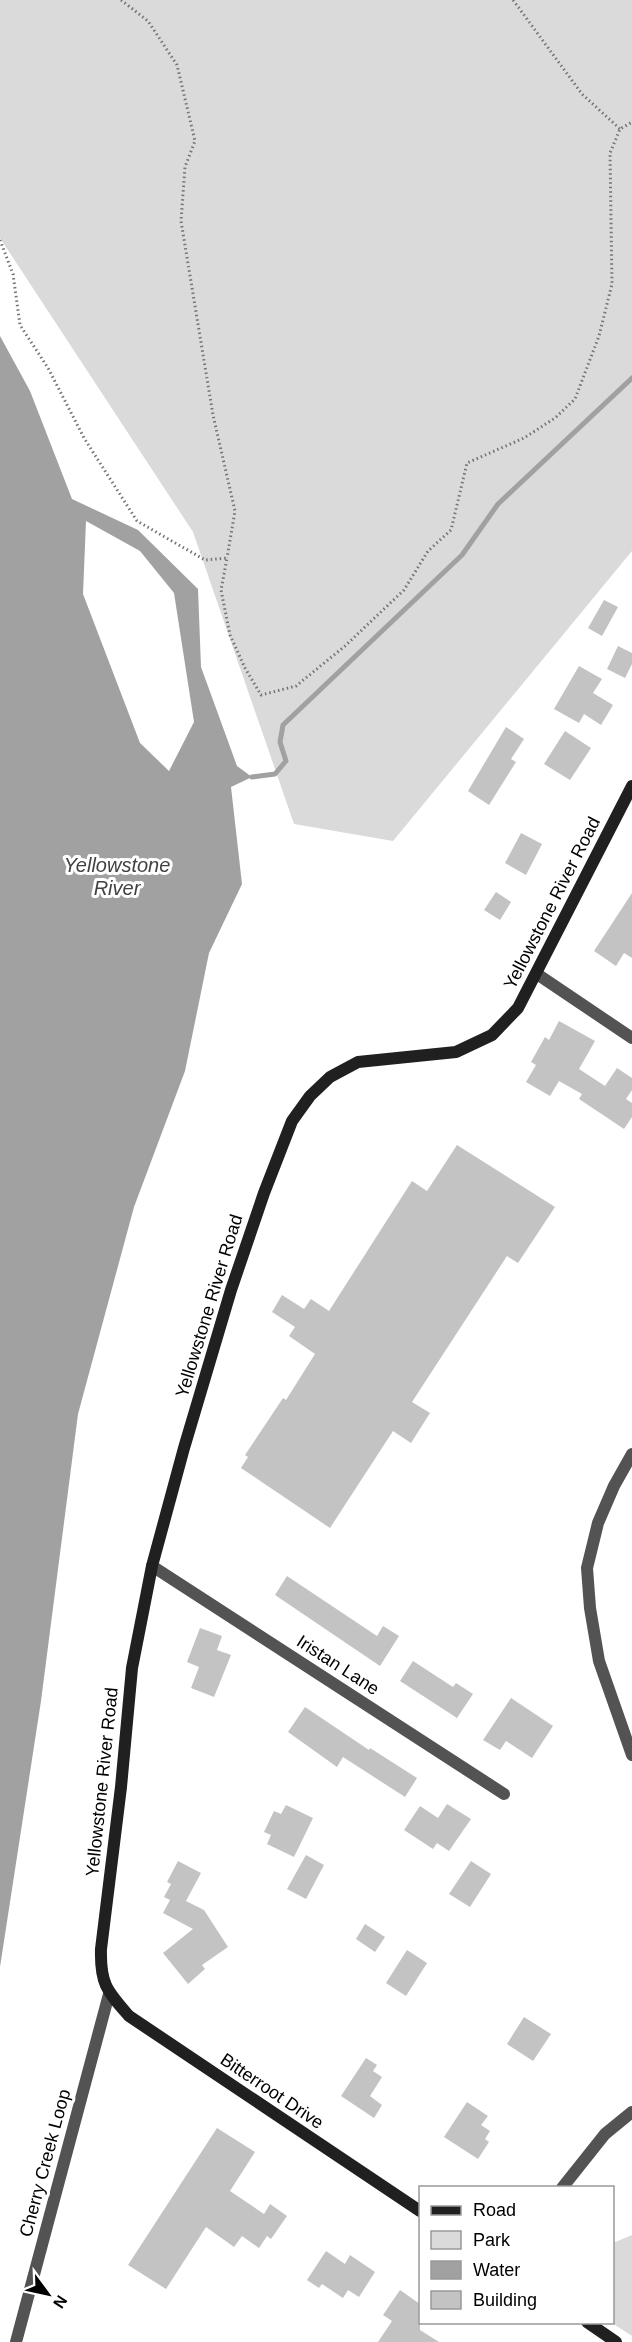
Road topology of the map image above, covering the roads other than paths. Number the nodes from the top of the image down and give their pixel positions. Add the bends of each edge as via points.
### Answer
1 (632, 786) edge
2 (628, 806) edge
3 (537, 975) junction
4 (632, 1038) edge
5 (632, 1454) edge
6 (152, 1566) junction
7 (632, 1755) edge
8 (504, 1794) dead end
9 (109, 1994) junction
10 (632, 2112) edge
11 (563, 2186) edge
12 (419, 2210) edge
13 (590, 2324) edge
14 (16, 2342) edge
15 (616, 2342) edge

1 - 2 street, Yellowstone River Road
2 - 3 street, Yellowstone River Road
3 - 4 street
3 - 6 street, Yellowstone River Road via 518,1008 492,1035 456,1052 358,1062 330,1077 292,1121 231,1290
5 - 7 street via 597,1523 586,1568 599,1661
6 - 8 street, Iristan Lane
6 - 9 street, Yellowstone River Road via 132,1668 101,1949 100,1973
9 - 12 street, Bitterroot Drive via 129,2016
9 - 14 street, Cherry Creek Loop
10 - 11 street via 605,2134
13 - 15 street

